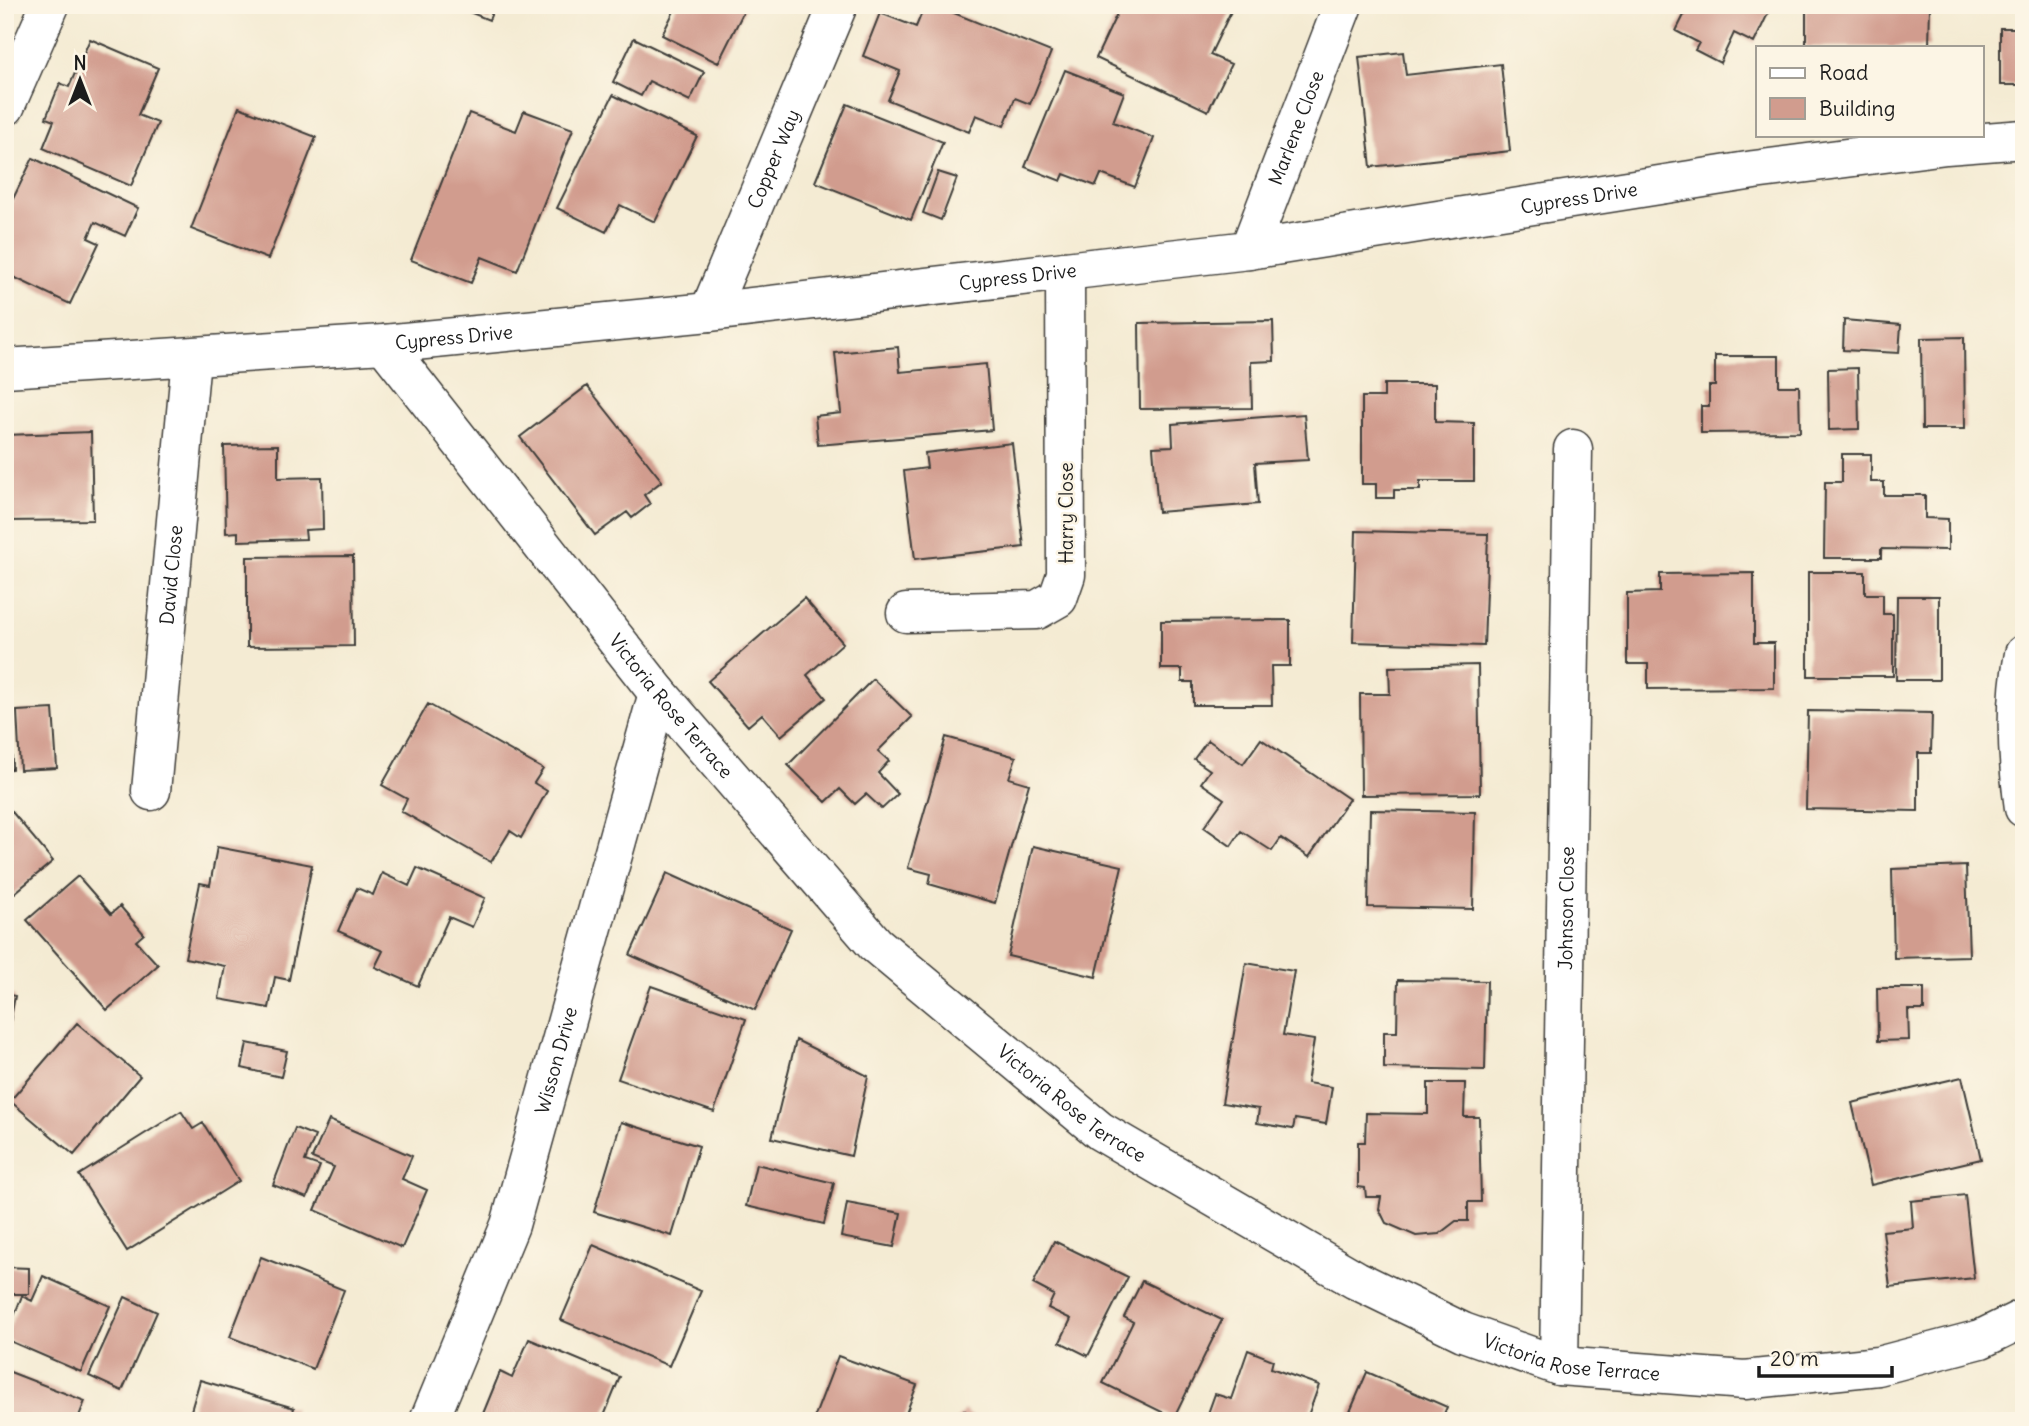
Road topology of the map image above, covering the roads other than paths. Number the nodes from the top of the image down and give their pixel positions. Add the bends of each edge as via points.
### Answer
1 (50, 5) edge
2 (838, 5) edge
3 (1343, 5) edge
4 (5, 107) edge
5 (2024, 139) edge
6 (1249, 250) junction
7 (1065, 271) junction
8 (709, 312) junction
9 (384, 344) junction
10 (191, 358) junction
11 (5, 368) edge
12 (1573, 449) dead end
13 (906, 613) dead end
14 (2024, 654) edge
15 (658, 692) junction
16 (151, 791) dead end
17 (2024, 808) edge
18 (2024, 1318) edge
19 (1559, 1366) junction
20 (429, 1421) edge

1 - 4 street
2 - 8 street, Copper Way
3 - 6 street, Marlene Close
5 - 6 street, Cypress Drive via 1754,170
6 - 7 street, Cypress Drive
7 - 8 street, Cypress Drive
7 - 13 street, Harry Close via 1066,575 1058,598 1037,610
8 - 9 street, Cypress Drive
9 - 10 street, Cypress Drive
9 - 15 street, Victoria Rose Terrace
10 - 11 street, Cypress Drive
10 - 16 street, David Close
12 - 19 street, Johnson Close
14 - 17 street via 2018,761
15 - 19 street, Victoria Rose Terrace via 875,944 1100,1131 1356,1280 1463,1332
15 - 20 street, Wisson Drive via 510,1225
18 - 19 street, Victoria Rose Terrace via 1981,1339 1878,1366 1745,1380

